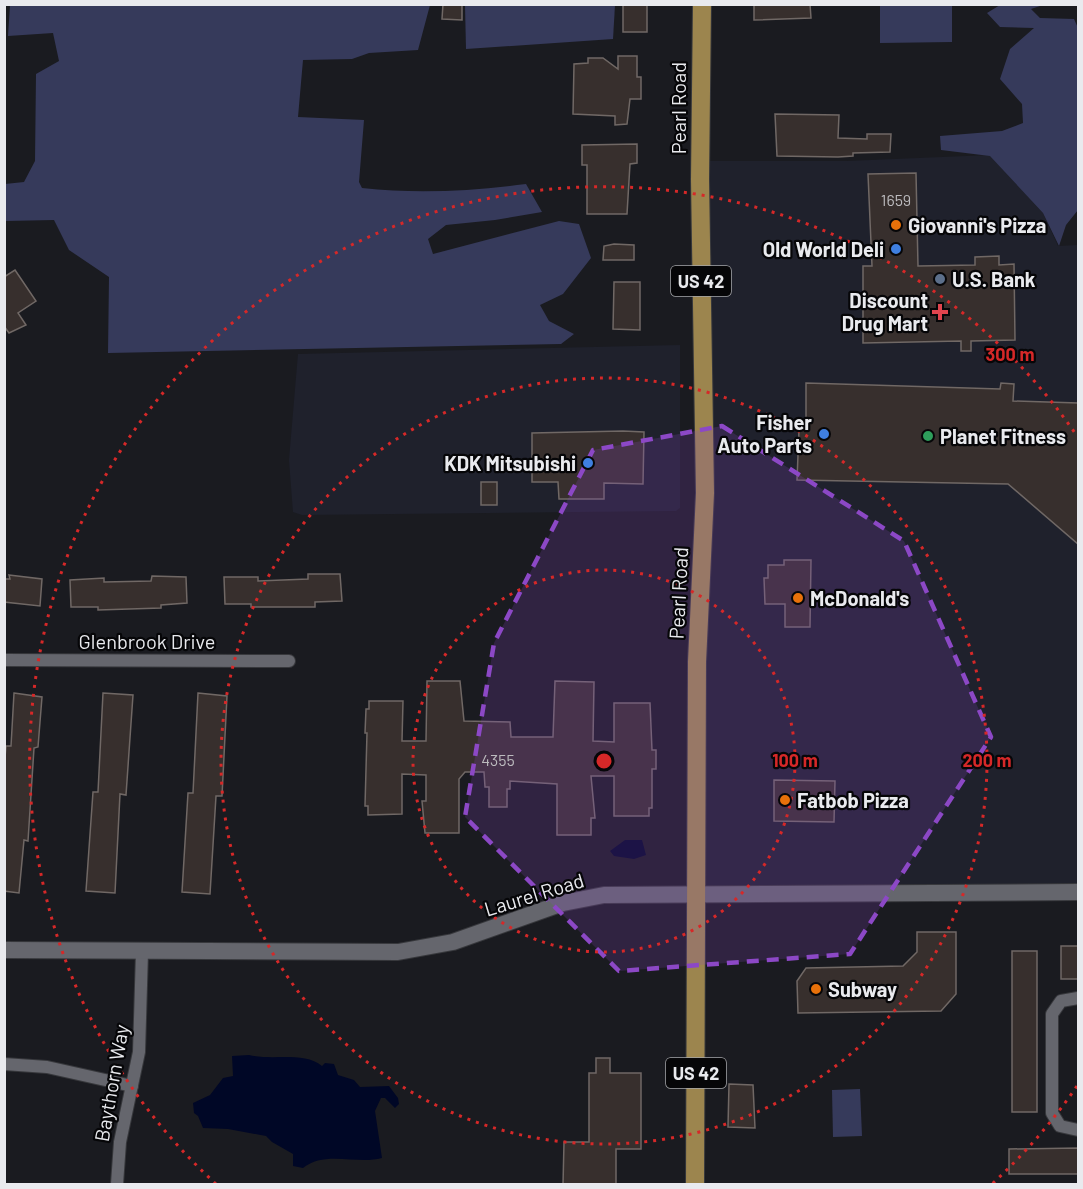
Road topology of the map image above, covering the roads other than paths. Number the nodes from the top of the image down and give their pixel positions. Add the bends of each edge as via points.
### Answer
1 (702, 4) edge
2 (4, 660) edge
3 (289, 661) dead end
4 (1078, 892) edge
5 (698, 894) junction
6 (4, 950) edge
7 (142, 952) junction
8 (1078, 998) edge
9 (4, 1064) edge
10 (132, 1086) junction
11 (1078, 1130) edge
12 (117, 1185) edge
13 (695, 1185) edge

1 - 5 main road, Pearl Road / US 42 via 700,201 705,493 698,662
2 - 3 street, Glenbrook Drive
4 - 5 street, Laurel Road
5 - 7 street, Laurel Road via 585,898 453,942 398,952
5 - 13 main road, Pearl Road / US 42
6 - 7 street, Laurel Road
7 - 10 street, Baythorn Way via 141,1025
8 - 11 street via 1061,1001 1052,1014 1052,1113 1068,1130
9 - 10 street via 47,1067
10 - 12 street, Baythorn Way via 120,1142

